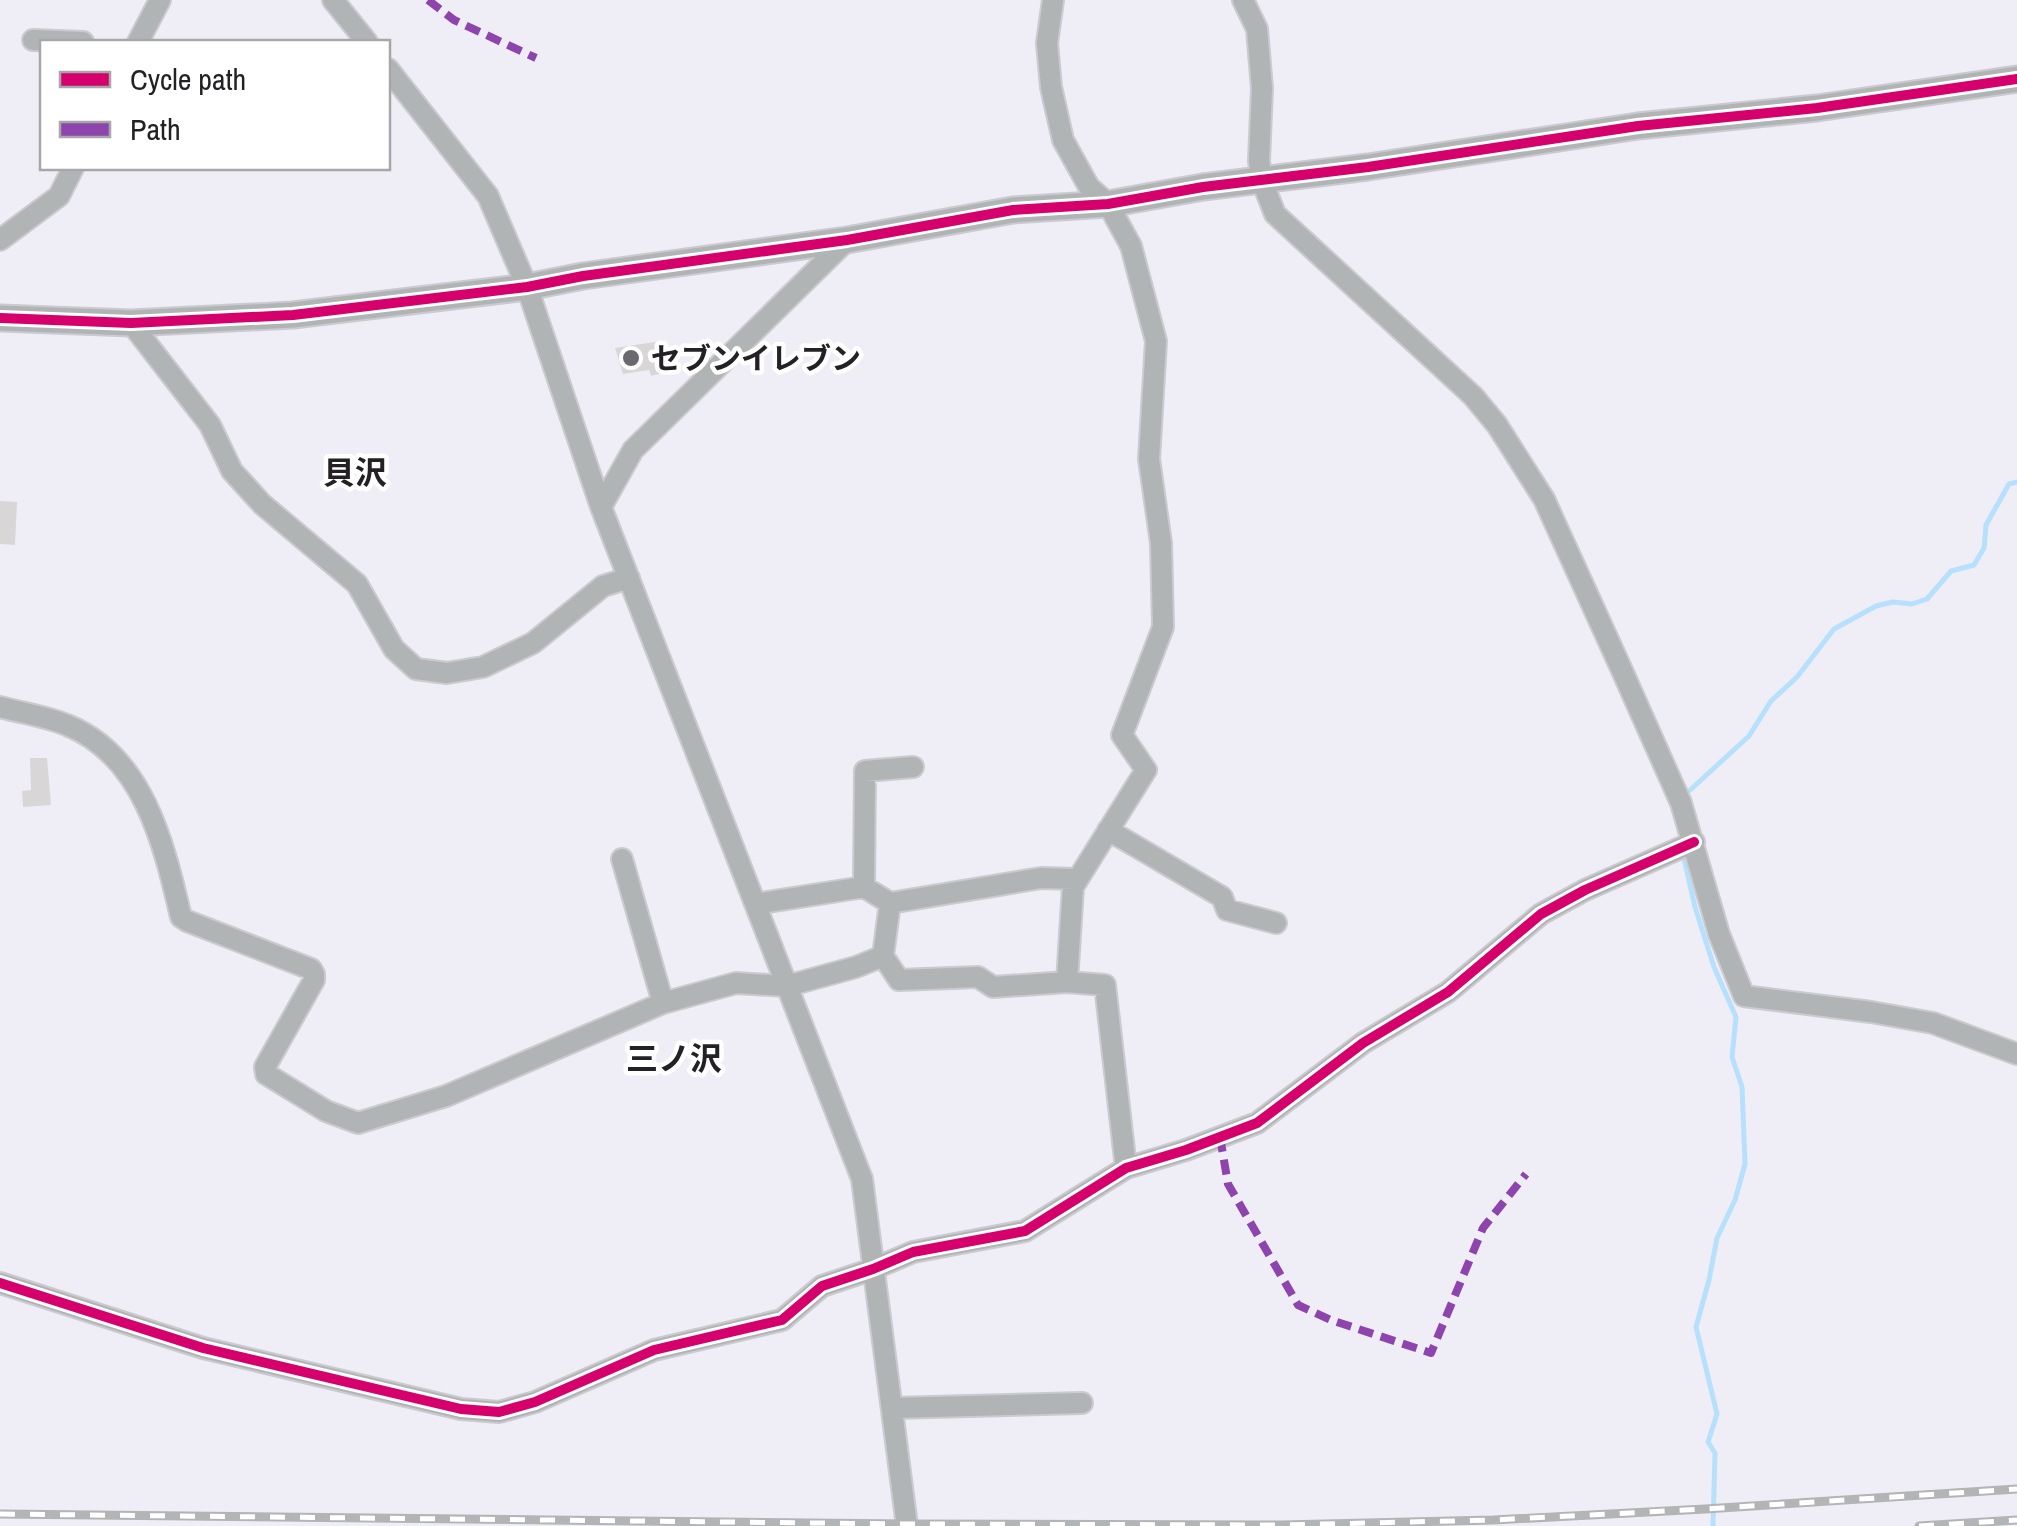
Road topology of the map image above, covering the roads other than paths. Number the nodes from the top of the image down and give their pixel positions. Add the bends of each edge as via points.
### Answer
1 (160, 0) edge
2 (333, 0) edge
3 (1053, 0) edge
4 (1244, 0) edge
5 (33, 40) dead end
6 (40, 40) edge
7 (139, 40) edge
8 (364, 40) edge
9 (390, 72) edge
10 (2017, 79) edge
11 (72, 170) edge
12 (1262, 181) junction
13 (1108, 204) junction
14 (0, 240) edge
15 (847, 240) junction
16 (527, 287) junction
17 (0, 318) edge
18 (131, 323) junction
19 (601, 507) junction
20 (629, 578) junction
21 (0, 707) edge
22 (913, 767) dead end
23 (1108, 830) junction
24 (1694, 842) junction
25 (622, 858) dead end
26 (1078, 879) junction
27 (864, 887) junction
28 (755, 904) junction
29 (890, 904) junction
30 (1276, 923) dead end
31 (883, 956) junction
32 (1067, 982) junction
33 (787, 986) junction
34 (663, 1003) junction
35 (2017, 1054) edge
36 (1126, 1168) junction
37 (873, 1269) junction
38 (0, 1284) edge
39 (1082, 1403) dead end
40 (892, 1408) junction
41 (907, 1526) edge

1 - 7 street
2 - 8 street
3 - 13 street via 1047,43 1063,140 1089,186
4 - 12 street via 1258,29
5 - 6 street
9 - 16 street via 488,196
10 - 12 street
11 - 14 street via 59,196
12 - 13 street
12 - 24 street via 1275,214 1473,396 1496,426 1544,500
13 - 15 street via 1012,210
13 - 23 street via 1131,246 1156,341 1150,459 1162,544 1163,627 1122,736 1146,770
15 - 16 street
15 - 19 street via 633,450
16 - 18 street via 293,315
16 - 19 street
17 - 18 street
18 - 20 street via 210,425 232,470 357,584 394,648 416,668 447,673 482,667 532,643 603,586
19 - 20 street
20 - 28 street
21 - 34 street via 72,726 122,766 142,792 186,921 311,968 314,980 266,1074 326,1111 358,1123 446,1096
22 - 27 street via 865,770
23 - 26 street
23 - 30 street via 1222,898 1228,910
24 - 35 street via 1744,996 1933,1023
24 - 36 street via 1541,914 1448,992 1363,1042 1257,1123
25 - 34 street
26 - 29 street via 1041,878
26 - 32 street
27 - 28 street
27 - 29 street
28 - 33 street
29 - 31 street
31 - 32 street via 899,980 978,978 993,987
31 - 33 street
32 - 36 street via 1106,985
33 - 34 street via 736,982
33 - 37 street via 862,1179
36 - 37 street via 1024,1231 912,1252
37 - 38 street via 822,1286 782,1320 654,1350 500,1412 461,1409 203,1348
37 - 40 street
39 - 40 street
40 - 41 street

